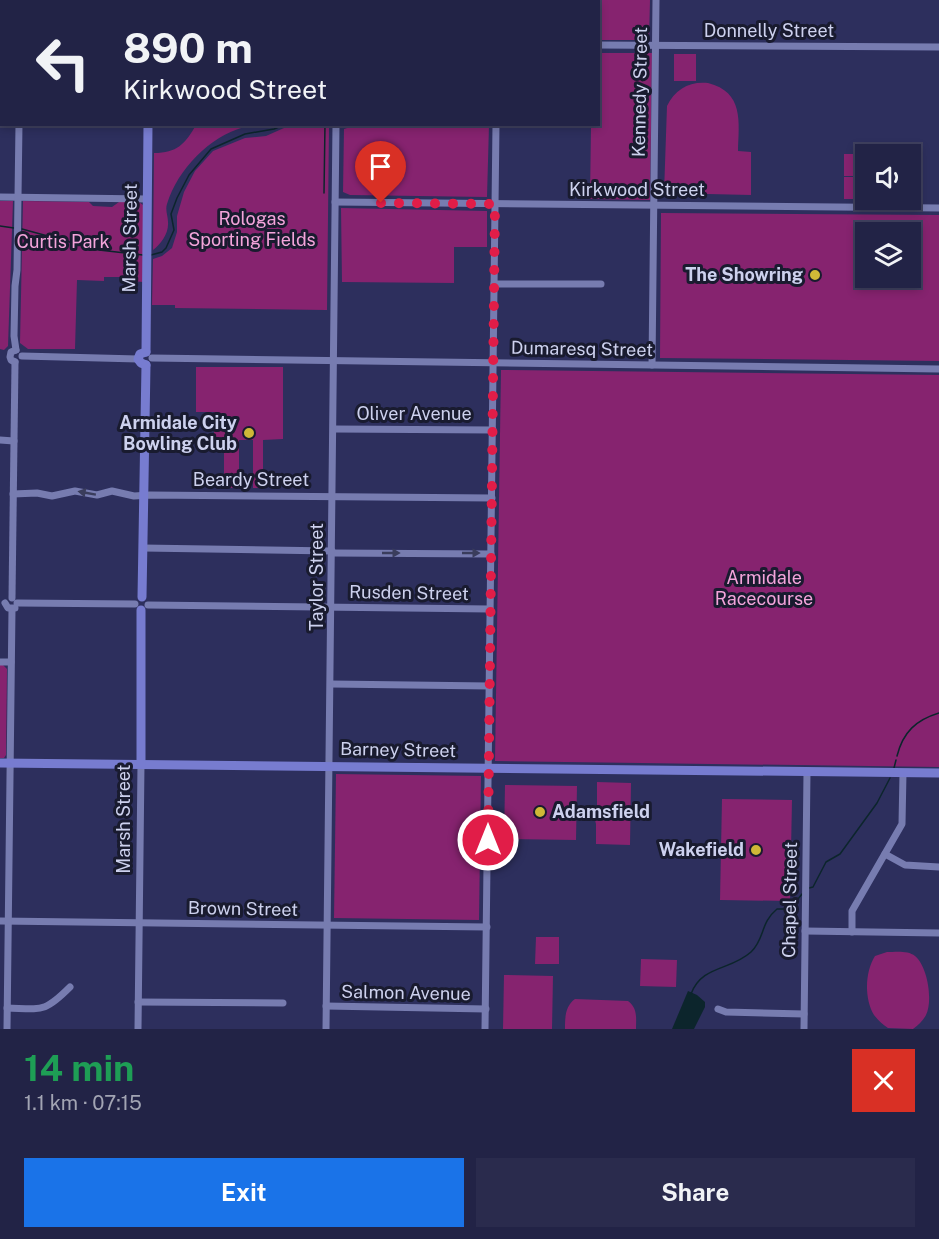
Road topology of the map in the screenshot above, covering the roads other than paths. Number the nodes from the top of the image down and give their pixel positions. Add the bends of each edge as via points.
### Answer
1 (656, 0) edge
2 (600, 45) edge
3 (656, 45) junction
4 (939, 47) edge
5 (19, 126) edge
6 (148, 126) edge
7 (336, 126) edge
8 (496, 126) edge
9 (0, 197) edge
10 (18, 197) junction
11 (147, 198) junction
12 (335, 202) junction
13 (495, 204) junction
14 (654, 205) junction
15 (939, 208) edge
16 (494, 284) junction
17 (601, 284) dead end
18 (16, 350) junction
19 (22, 356) junction
20 (0, 357) edge
21 (145, 358) junction
22 (12, 359) junction
23 (333, 361) junction
24 (493, 363) junction
25 (652, 365) junction
26 (939, 369) edge
27 (334, 429) junction
28 (493, 430) junction
29 (0, 440) edge
30 (14, 441) junction
31 (13, 494) junction
32 (144, 496) junction
33 (332, 496) junction
34 (492, 498) junction
35 (143, 548) junction
36 (332, 552) junction
37 (491, 554) junction
38 (15, 600) junction
39 (3, 603) edge
40 (142, 604) junction
41 (332, 607) junction
42 (12, 609) junction
43 (490, 609) junction
44 (0, 662) edge
45 (11, 662) junction
46 (331, 684) junction
47 (489, 686) junction
48 (5, 763) edge
49 (141, 764) junction
50 (329, 766) junction
51 (489, 768) junction
52 (807, 772) junction
53 (895, 773) junction
54 (939, 773) edge
55 (885, 854) junction
56 (939, 867) edge
57 (4, 921) edge
58 (139, 923) junction
59 (327, 925) junction
60 (487, 927) junction
61 (805, 931) junction
62 (852, 932) junction
63 (939, 933) edge
64 (70, 987) dead end
65 (138, 1002) junction
66 (283, 1003) dead end
67 (326, 1006) junction
68 (8, 1008) junction
69 (486, 1009) junction
70 (718, 1009) dead end
71 (804, 1014) junction
72 (7, 1029) edge
73 (138, 1029) edge
74 (326, 1029) edge
75 (485, 1029) edge
76 (804, 1029) edge

1 - 3 street, Kennedy Street
2 - 3 street, Donnelly Street
3 - 4 street, Donnelly Street
3 - 14 street, Kennedy Street
5 - 10 street
6 - 11 main road, Marsh Street
7 - 12 street, Taylor Street
8 - 13 street
9 - 10 street
10 - 11 street
10 - 18 street
11 - 21 main road, Marsh Street
12 - 13 street, Kirkwood Street
12 - 23 street, Taylor Street
13 - 14 street, Kirkwood Street
13 - 16 street
14 - 15 street, Kirkwood Street
14 - 25 street, Kennedy Street
16 - 17 street
16 - 24 street
18 - 19 street
18 - 22 street via 11,352
19 - 21 street, Dumaresq Street
19 - 22 street via 20,361
20 - 22 street
21 - 23 street, Dumaresq Street
21 - 32 main road, Marsh Street
22 - 30 street
23 - 24 street, Dumaresq Street
23 - 27 street, Taylor Street
24 - 25 street, Dumaresq Street
24 - 28 street
25 - 26 street, Dumaresq Street
27 - 28 street, Oliver Avenue
27 - 33 street, Taylor Street
28 - 34 street
29 - 30 street
30 - 31 street
32 -> 31 street, Beardy Street via 112,491 97,495 75,491 51,496
31 - 38 street
32 - 33 street, Beardy Street
32 - 35 main road, Marsh Street
33 - 34 street, Beardy Street
33 - 36 street, Taylor Street
34 - 37 street
35 - 36 street
35 - 40 main road, Marsh Street
36 -> 37 street
36 - 41 street, Taylor Street
37 - 43 street
38 - 39 street
38 - 40 street, Rusden Street
38 - 42 street
39 - 42 street
40 - 41 street, Rusden Street
40 - 49 main road, Marsh Street
41 - 43 street, Rusden Street
41 - 46 street, Taylor Street
42 - 45 street
43 - 47 street
44 - 45 street
45 - 48 street
46 - 47 street
46 - 50 street, Taylor Street
47 - 51 street
48 - 49 main road, Barney Street
48 - 57 street
49 - 50 main road, Barney Street
49 - 58 street, Marsh Street
50 - 51 main road, Barney Street
50 - 59 street, Taylor Street
51 - 52 main road, Barney Street
51 - 60 street
52 - 53 main road, Barney Street
52 - 61 street, Chapel Street
53 - 54 main road, Barney Street
53 - 55 street via 902,824
55 - 56 street via 905,866
55 - 62 street via 852,911
57 - 58 street, Brown Street
57 - 68 street
58 - 59 street, Brown Street
58 - 65 street, Marsh Street
59 - 60 street, Brown Street
59 - 67 street, Taylor Street
60 - 69 street
61 - 62 street
61 - 71 street, Chapel Street
62 - 63 street
64 - 68 street via 48,1007
65 - 66 street
65 - 73 street, Marsh Street
67 - 69 street, Salmon Avenue
67 - 74 street, Taylor Street
68 - 72 street
69 - 75 street
70 - 71 street
71 - 76 street, Chapel Street

